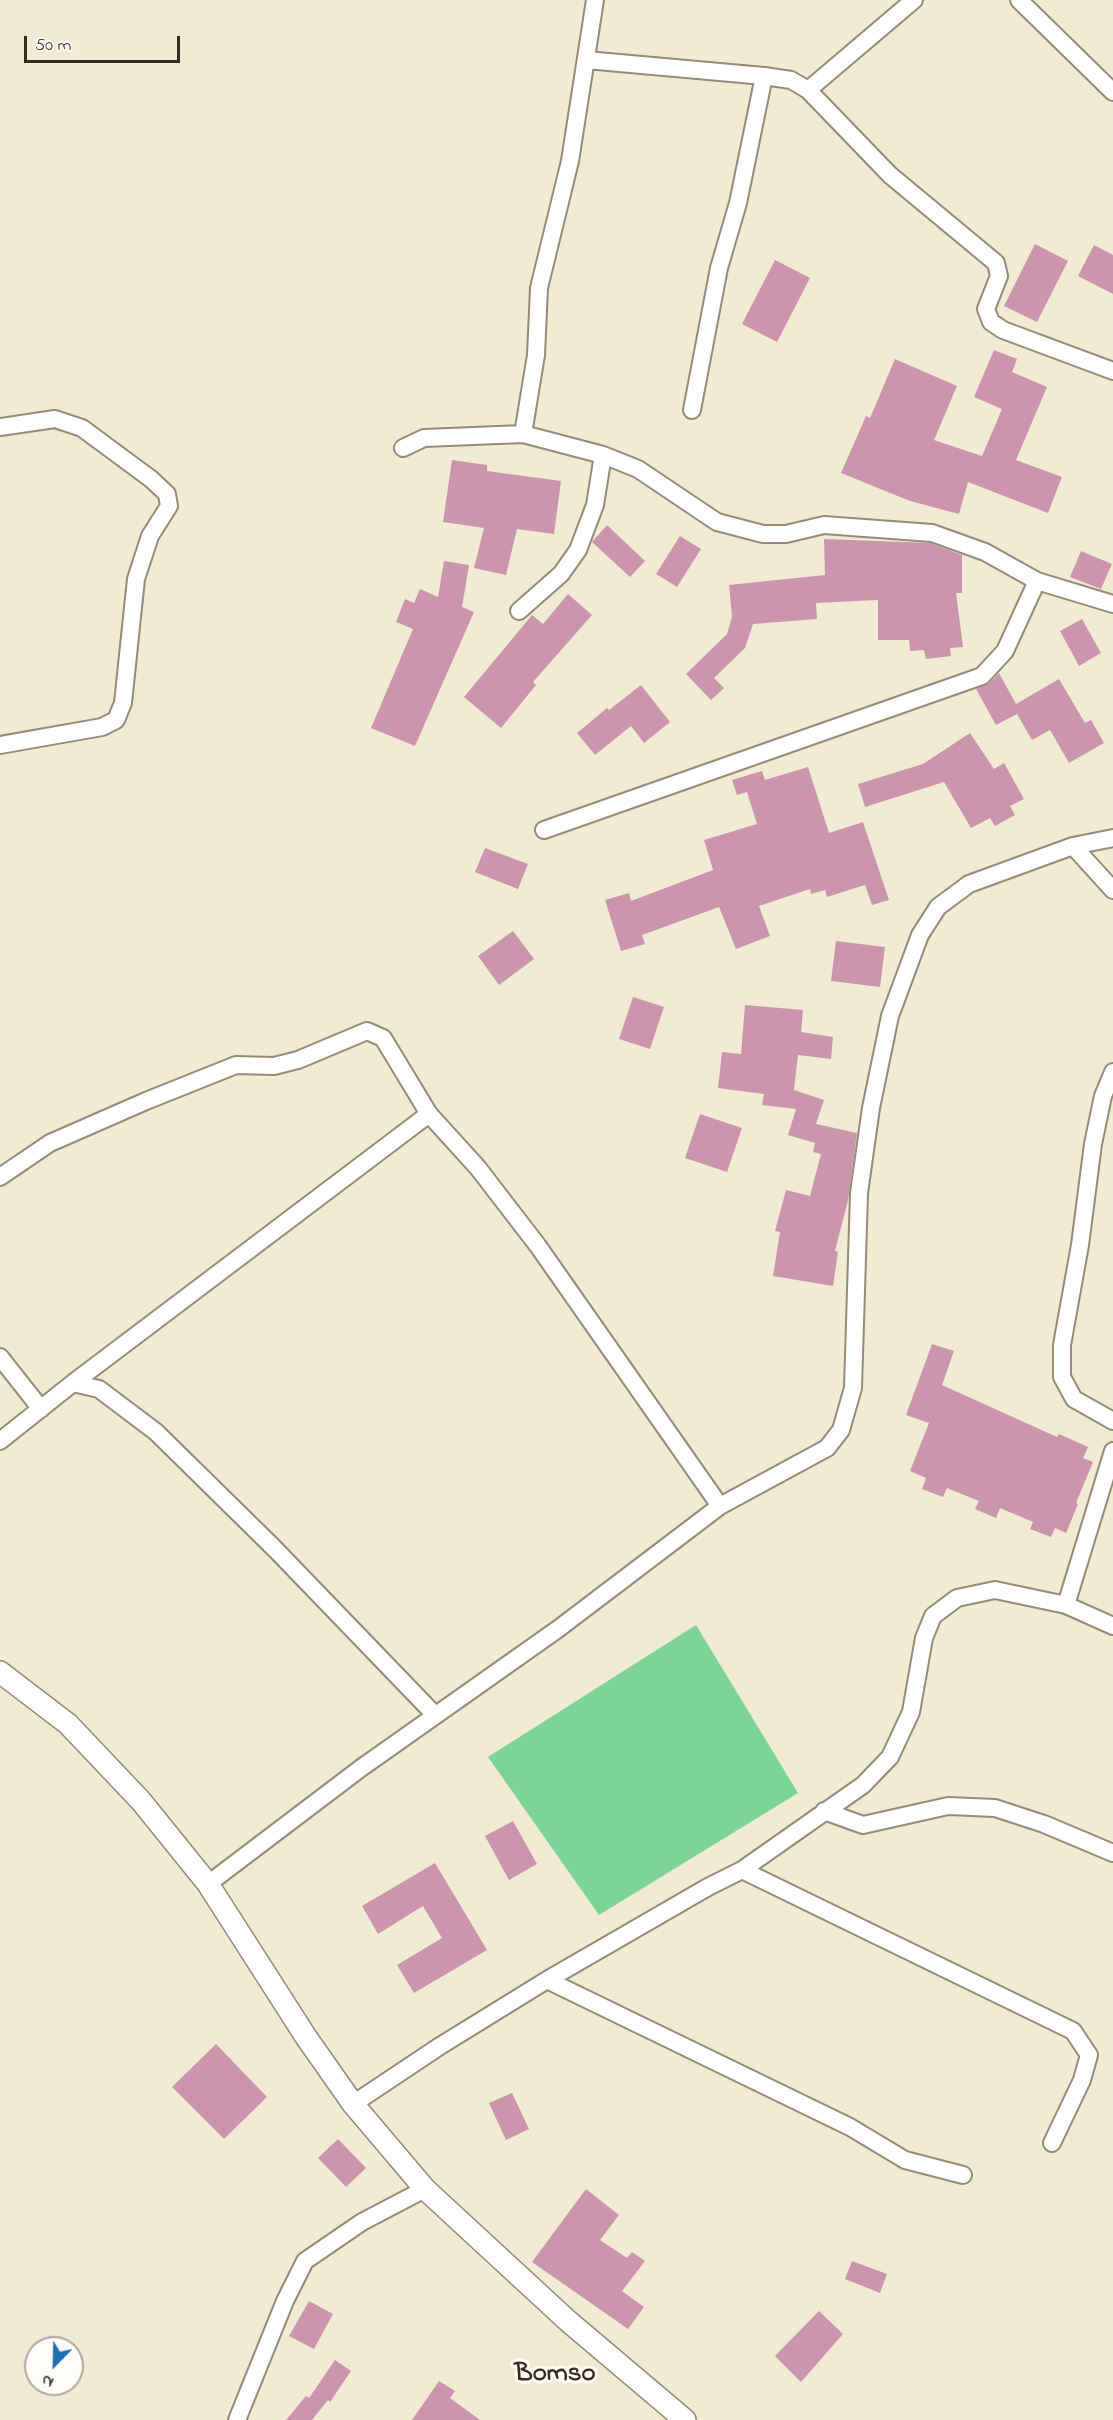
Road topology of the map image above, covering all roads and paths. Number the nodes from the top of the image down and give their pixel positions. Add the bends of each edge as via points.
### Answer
1 (595, 0) edge
2 (914, 0) edge
3 (1019, 0) edge
4 (586, 60) junction
5 (764, 76) junction
6 (808, 90) junction
7 (1113, 92) edge
8 (1113, 371) edge
9 (692, 410) dead end
10 (0, 426) edge
11 (523, 434) junction
12 (403, 448) dead end
13 (603, 455) junction
14 (1037, 581) junction
15 (1113, 604) edge
16 (519, 611) dead end
17 (0, 745) edge
18 (544, 830) dead end
19 (1113, 838) edge
20 (1073, 846) junction
21 (1113, 890) edge
22 (1113, 1072) edge
23 (429, 1114) junction
24 (0, 1177) edge
25 (0, 1357) edge
26 (73, 1383) junction
27 (41, 1410) junction
28 (1113, 1421) edge
29 (0, 1441) edge
30 (1113, 1451) edge
31 (720, 1506) junction
32 (1066, 1605) junction
33 (1113, 1626) edge
34 (0, 1672) edge
35 (435, 1715) junction
36 (824, 1811) junction
37 (1113, 1853) edge
38 (742, 1870) junction
39 (208, 1884) junction
40 (547, 1980) junction
41 (353, 2104) junction
42 (1052, 2143) dead end
43 (963, 2175) dead end
44 (425, 2189) junction
45 (237, 2420) edge
46 (686, 2420) edge

1 - 4 street
2 - 6 street
3 - 7 street
4 - 5 street
4 - 11 street via 570,161 539,288 536,355
5 - 6 street via 791,81
5 - 9 street via 738,203 718,268
6 - 8 street via 890,175 996,263 999,276 986,309 991,322
10 - 17 street via 55,419 82,428 151,479 167,494 169,506 150,536 136,579 123,703 116,720 102,727
11 - 12 street via 424,438
11 - 13 street
13 - 14 street via 638,469 717,522 763,534 786,534 824,525 932,533 985,552
13 - 16 street via 595,505 578,550 561,574
14 - 15 street
14 - 18 street via 1005,651 982,676
19 - 20 street
20 - 21 street
20 - 31 street via 969,884 938,907 920,935 890,1016 871,1108 859,1193 853,1388 848,1411 841,1430 827,1448
22 - 28 street via 1103,1096 1093,1144 1062,1345 1062,1377 1074,1399
23 - 24 street via 383,1038 366,1031 298,1060 274,1066 236,1065 50,1143
23 - 26 street
23 - 31 street via 478,1167 538,1246
25 - 27 street
26 - 27 street
26 - 35 street via 99,1389 156,1432
27 - 29 street
30 - 32 street
31 - 35 street via 558,1629
32 - 33 street
32 - 36 street via 995,1590 957,1598 933,1616 924,1638 911,1712 890,1757 863,1785
34 - 39 street via 68,1724 141,1801
35 - 39 street
36 - 37 street via 863,1825 948,1806 995,1808
36 - 38 street
38 - 40 street
38 - 42 street via 1072,2031 1089,2055 1082,2080
39 - 41 street
40 - 41 street
40 - 43 street via 850,2127 905,2160
41 - 44 street
44 - 45 street via 362,2222 305,2261
44 - 46 street via 568,2322

